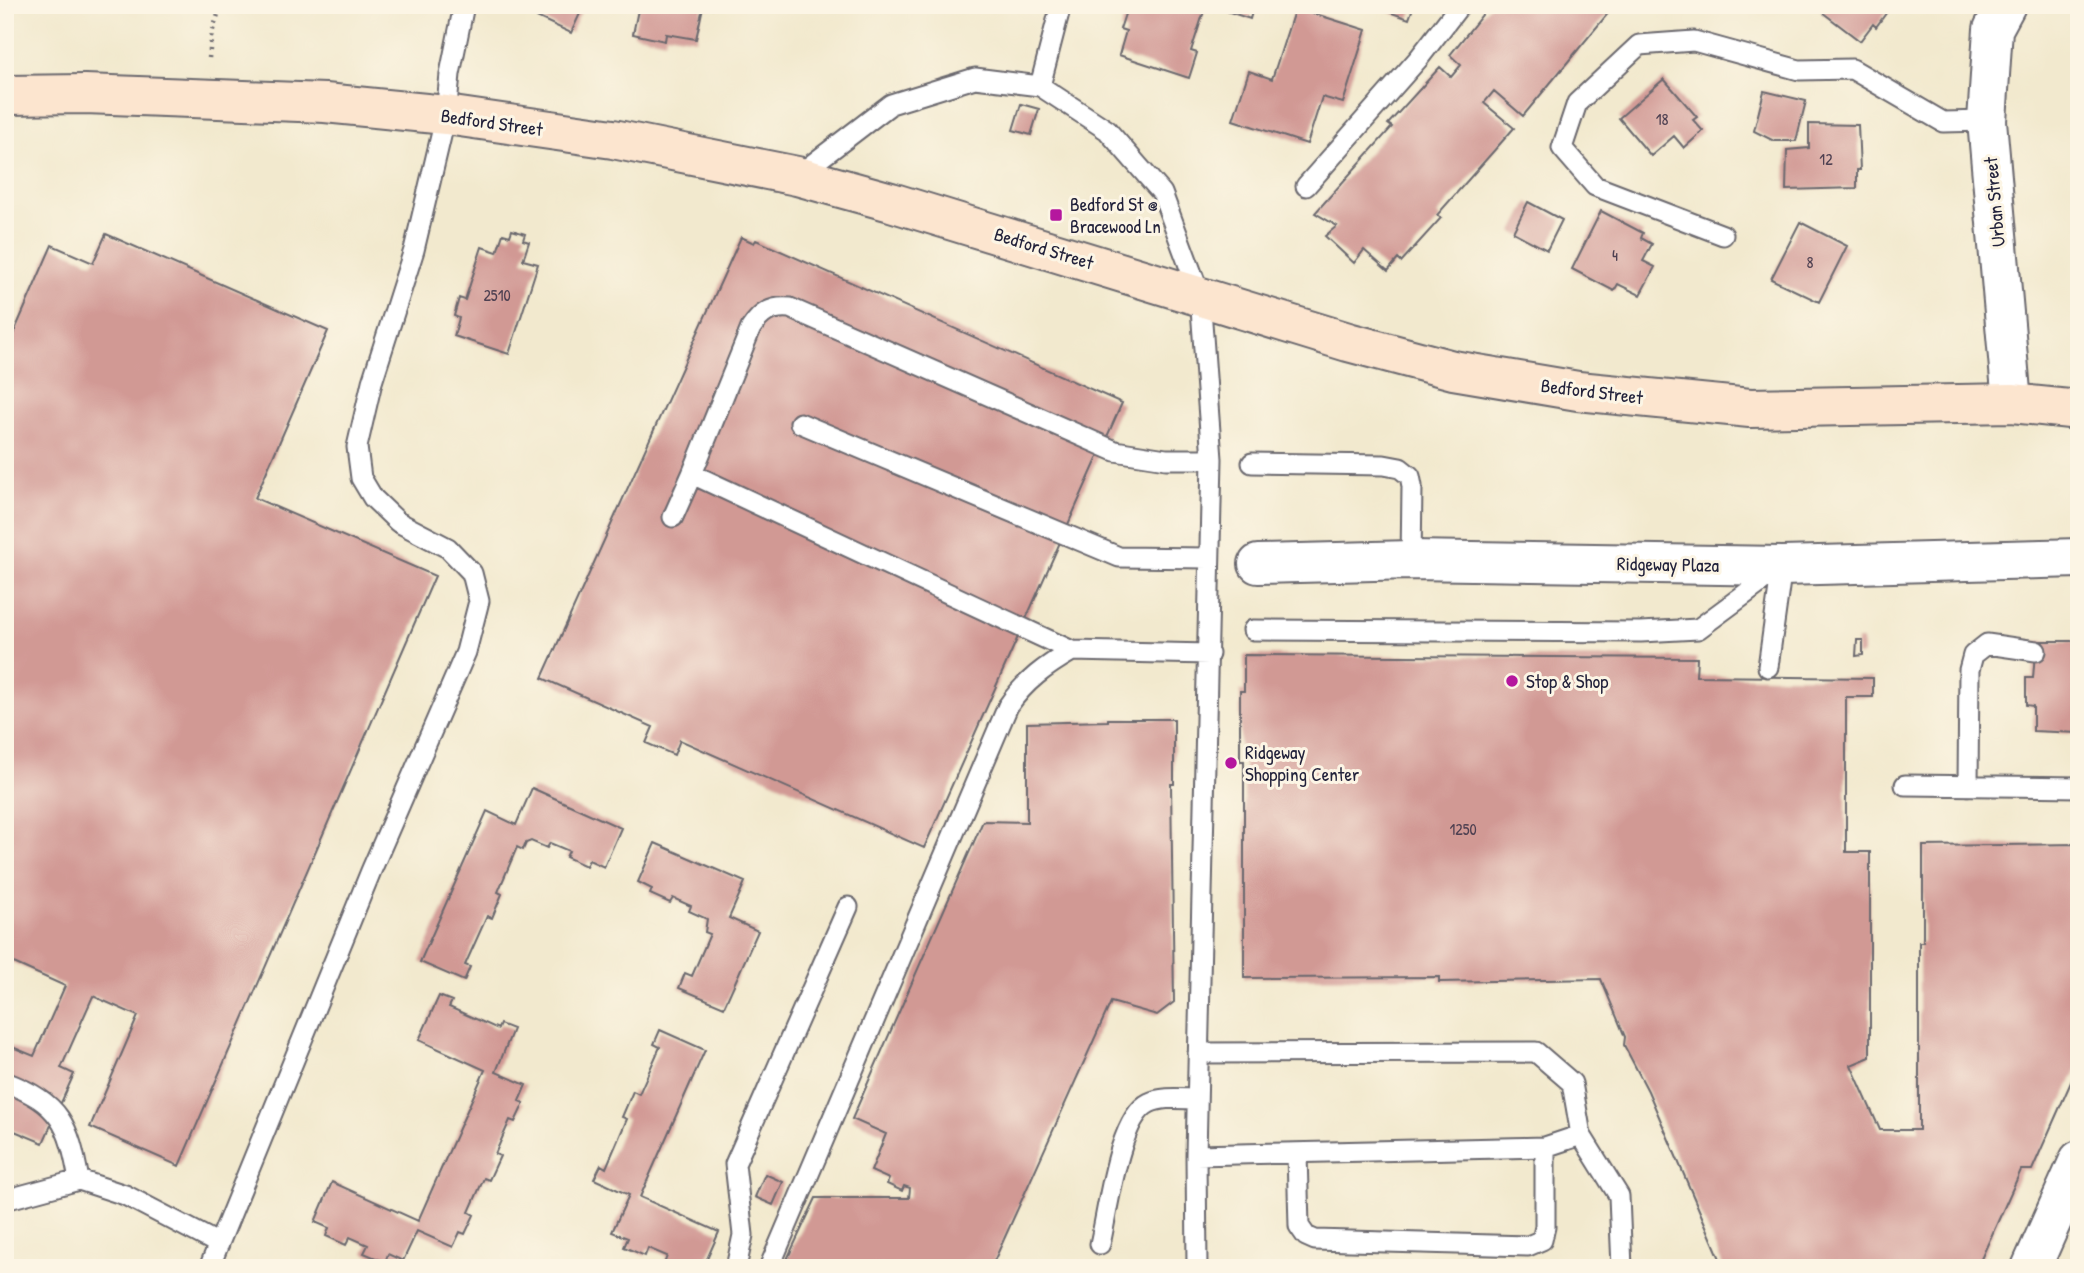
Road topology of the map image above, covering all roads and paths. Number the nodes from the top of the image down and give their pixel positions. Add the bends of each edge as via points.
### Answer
1 (221, 5) edge
2 (464, 5) edge
3 (1061, 5) edge
4 (1460, 5) edge
5 (2007, 5) edge
6 (209, 58) dead end
7 (1040, 86) junction
8 (5, 95) edge
9 (446, 115) junction
10 (1987, 121) junction
11 (797, 176) junction
12 (1306, 187) dead end
13 (1723, 235) dead end
14 (1200, 295) junction
15 (2012, 403) junction
16 (2079, 410) edge
17 (800, 423) dead end
18 (1212, 459) junction
19 (1252, 463) dead end
20 (692, 474) junction
21 (673, 517) dead end
22 (1209, 558) junction
23 (2079, 558) edge
24 (1411, 560) junction
25 (1258, 564) dead end
26 (1782, 566) junction
27 (1253, 629) dead end
28 (1072, 651) junction
29 (2036, 652) dead end
30 (1209, 654) junction
31 (1768, 667) dead end
32 (1905, 785) dead end
33 (1968, 786) junction
34 (2079, 787) edge
35 (848, 907) dead end
36 (1198, 1053) junction
37 (5, 1082) edge
38 (1197, 1099) junction
39 (1581, 1135) junction
40 (1545, 1147) junction
41 (1297, 1154) junction
42 (1196, 1156) junction
43 (2079, 1160) edge
44 (79, 1180) junction
45 (5, 1200) edge
46 (219, 1244) junction
47 (1100, 1244) dead end
48 (209, 1268) edge
49 (736, 1268) edge
50 (769, 1268) edge
51 (1197, 1268) edge
52 (1622, 1268) edge
53 (2031, 1268) edge

1 - 6 path
2 - 9 lane
3 - 7 lane
4 - 12 lane
5 - 10 street, Urban Street via 1993,29
7 - 11 lane via 975,78 891,104
7 - 14 lane via 1107,130 1162,193
8 - 9 main road, Bedford Street via 206,97
9 - 11 main road, Bedford Street via 613,138
9 - 46 lane via 414,250 372,382 357,447 361,478 373,498 398,522 448,548 472,573 480,601 466,652
10 - 13 lane via 1943,122 1852,69 1799,70 1694,41 1639,45 1577,103 1562,148 1595,186
10 - 15 street, Urban Street
11 - 14 main road, Bedford Street
14 - 15 main road, Bedford Street via 1452,370 1578,391 1750,408
14 - 18 lane
15 - 16 main road, Bedford Street
17 - 22 lane via 1119,556
18 - 20 lane via 1166,459 1115,451 790,308 778,307 760,314 751,328
18 - 22 lane
19 - 24 lane via 1399,468 1410,476 1412,486
20 - 21 lane
20 - 28 lane
22 - 30 lane
23 - 26 street, Ridgeway Plaza
24 - 25 street, Ridgeway Plaza
24 - 26 street, Ridgeway Plaza
26 - 27 lane via 1698,629
26 - 31 lane
28 - 30 lane
28 - 50 lane via 1044,667 999,707
29 - 33 lane via 1987,644 1973,655
30 - 36 lane
32 - 33 lane
33 - 34 lane
35 - 49 lane via 735,1164 743,1235
36 - 38 lane
36 - 39 lane via 1536,1052 1572,1083
37 - 44 lane via 25,1090 61,1116 73,1145
38 - 42 lane
38 - 47 lane via 1154,1101 1133,1118
39 - 40 lane
39 - 52 lane via 1619,1196
40 - 41 lane
40 - 41 lane via 1545,1227 1542,1240 1528,1245 1315,1240 1298,1226
41 - 42 lane
42 - 51 lane
43 - 53 street
44 - 45 lane
44 - 46 lane via 125,1195
46 - 48 lane

